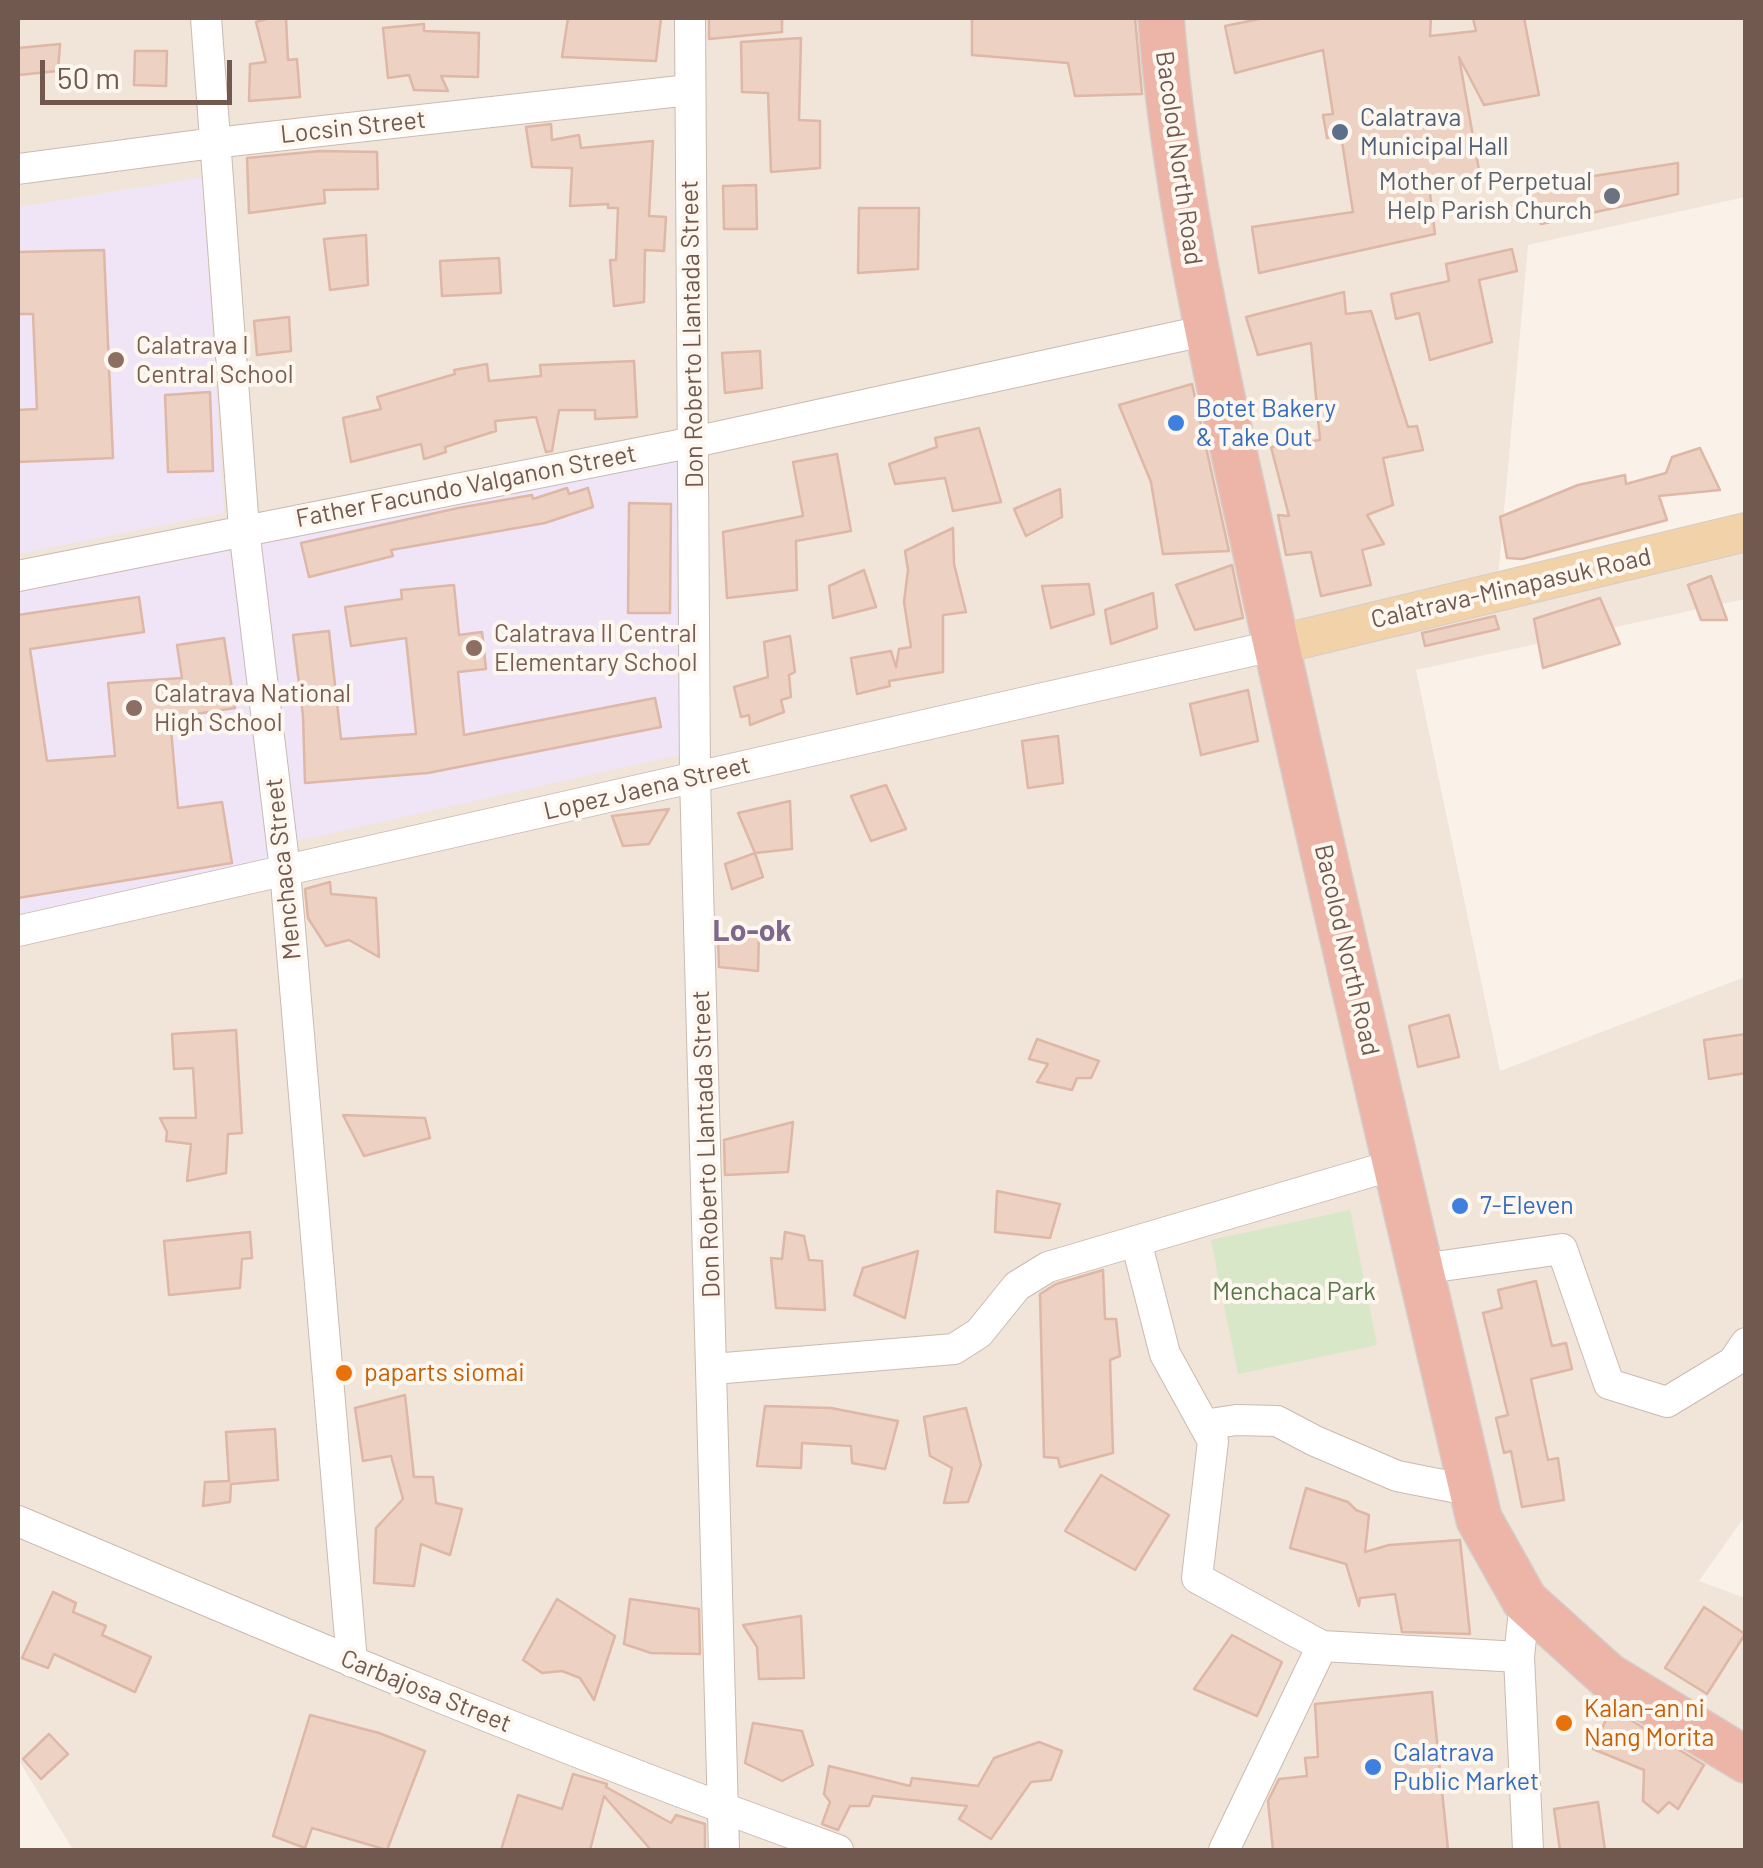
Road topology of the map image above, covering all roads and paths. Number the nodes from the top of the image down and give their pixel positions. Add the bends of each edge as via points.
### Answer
1 (206, 18) edge
2 (690, 18) edge
3 (1161, 18) edge
4 (689, 90) junction
5 (214, 143) junction
6 (18, 169) edge
7 (1208, 330) junction
8 (694, 442) junction
9 (244, 529) junction
10 (1746, 532) edge
11 (18, 576) edge
12 (1276, 645) junction
13 (695, 777) junction
14 (285, 870) junction
15 (18, 930) edge
16 (1397, 1164) junction
17 (1136, 1241) junction
18 (1421, 1269) junction
19 (1746, 1343) edge
20 (712, 1369) junction
21 (1204, 1425) junction
22 (1472, 1491) junction
23 (18, 1521) edge
24 (1525, 1601) junction
25 (1322, 1646) junction
26 (1520, 1658) junction
27 (352, 1662) junction
28 (1746, 1760) edge
29 (726, 1810) junction
30 (724, 1850) edge
31 (838, 1850) edge
32 (1224, 1850) edge
33 (1528, 1850) edge

1 - 5 street, Menchaca Street
2 - 4 street, Don Roberto Llantada Street
3 - 7 highway, Bacolod North Road via 1189,247
4 - 5 street, Locsin Street
4 - 8 street, Don Roberto Llantada Street
5 - 6 street, Locsin Street
5 - 9 street, Menchaca Street
7 - 8 street, Father Facundo Valganon Street
7 - 12 highway, Bacolod North Road
8 - 9 street, Father Facundo Valganon Street
8 - 13 street, Don Roberto Llantada Street
9 - 11 street, Father Facundo Valganon Street
9 - 14 street, Menchaca Street
10 - 12 main road, Calatrava-Minapasuk Road
12 - 13 street, Lopez Jaena Street
12 - 16 highway, Bacolod North Road
13 - 14 street, Lopez Jaena Street
13 - 20 street, Don Roberto Llantada Street
14 - 15 street, Lopez Jaena Street
14 - 27 street, Menchaca Street
16 - 17 street
16 - 18 highway, Bacolod North Road
17 - 20 street via 1048,1267 1017,1286 978,1333 954,1349
17 - 21 street via 1165,1354
18 - 19 street via 1562,1250 1609,1384 1666,1402 1733,1362
18 - 22 highway, Bacolod North Road
20 - 29 street, Don Roberto Llantada Street
21 - 22 street via 1276,1421 1397,1476
21 - 25 street via 1213,1441 1197,1578
22 - 24 highway, Bacolod North Road via 1479,1520
23 - 27 street, Carbajosa Street
24 - 26 street
24 - 28 highway, Bacolod North Road via 1608,1676
25 - 26 street
25 - 32 street
26 - 33 street
27 - 29 street, Carbajosa Street
29 - 30 street, Don Roberto Llantada Street
29 - 31 street, Carbajosa Street

